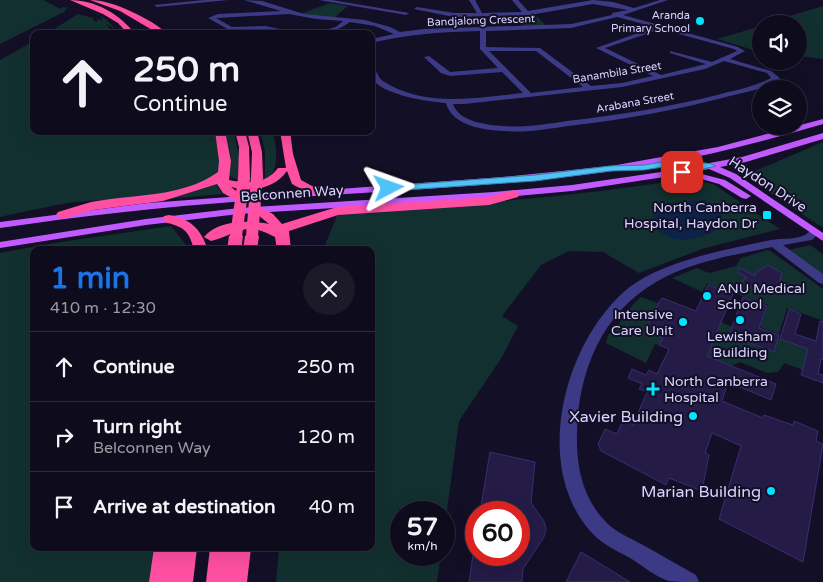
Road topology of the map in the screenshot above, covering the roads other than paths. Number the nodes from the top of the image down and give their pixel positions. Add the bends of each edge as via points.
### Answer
1 (73, 0) edge
2 (82, 0) edge
3 (93, 0) edge
4 (225, 0) edge
5 (247, 0) edge
6 (322, 0) edge
7 (472, 0) edge
8 (515, 0) edge
9 (570, 0) edge
10 (658, 0) edge
11 (665, 0) edge
12 (342, 2) edge
13 (102, 3) junction
14 (425, 3) dead end
15 (580, 3) junction
16 (157, 5) dead end
17 (417, 9) junction
18 (634, 9) junction
19 (290, 12) junction
20 (406, 13) junction
21 (526, 13) junction
22 (480, 14) junction
23 (616, 14) junction
24 (349, 20) junction
25 (377, 24) junction
26 (662, 27) junction
27 (483, 29) junction
28 (128, 30) edge
29 (140, 30) dead end
30 (147, 30) edge
31 (158, 30) edge
32 (276, 30) edge
33 (328, 30) edge
34 (399, 34) junction
35 (375, 40) edge
36 (483, 49) junction
37 (672, 52) dead end
38 (427, 57) dead end
39 (724, 59) junction
40 (712, 64) junction
41 (504, 70) junction
42 (375, 75) edge
43 (660, 77) junction
44 (590, 89) junction
45 (530, 95) junction
46 (449, 102) junction
47 (823, 121) edge
48 (221, 135) edge
49 (241, 135) edge
50 (253, 135) edge
51 (286, 135) edge
52 (823, 136) edge
53 (740, 145) junction
54 (288, 154) junction
55 (743, 160) junction
56 (711, 166) junction
57 (610, 169) junction
58 (282, 170) junction
59 (682, 172) junction
60 (223, 176) junction
61 (733, 176) junction
62 (335, 192) junction
63 (514, 194) junction
64 (746, 196) junction
65 (249, 204) junction
66 (62, 215) junction
67 (169, 219) junction
68 (0, 225) edge
69 (798, 231) junction
70 (282, 235) junction
71 (815, 236) edge
72 (235, 243) edge
73 (773, 243) junction
74 (208, 244) edge
75 (0, 245) edge
76 (200, 246) edge
77 (251, 246) edge
78 (283, 246) edge
79 (823, 248) edge
80 (823, 280) edge
81 (166, 551) edge
82 (186, 551) edge
83 (221, 551) edge
84 (240, 551) edge
85 (162, 582) edge
86 (181, 582) edge
87 (218, 582) edge
88 (235, 582) edge
89 (689, 582) edge

1 - 28 highway via 102,11
2 - 29 highway via 107,9
3 - 13 highway
4 - 16 street
5 - 19 street
6 - 12 street
7 - 22 street
8 - 21 street
9 - 15 street
10 - 18 street, Bandjalong Crescent
11 - 18 street, Bandjalong Crescent
12 - 20 street
13 - 30 highway via 125,14
13 - 31 highway
14 - 17 street
15 - 18 street via 607,3
15 - 21 street
17 - 20 street
17 - 22 street via 446,14
18 - 23 street, Bandjalong Crescent
19 - 24 street via 307,17
19 - 32 street via 211,18 231,29
20 - 25 street
21 - 22 street
23 - 26 street, Banambila Street
23 - 27 street, Bandjalong Crescent via 556,28
24 - 25 street
24 - 33 street
25 - 34 street
26 - 39 street, Banambila Street via 741,50
26 - 43 street via 599,48
27 - 34 street, Bandjalong Crescent
27 - 36 street
34 - 35 street, Bandjalong Crescent
36 - 41 street
36 - 44 street via 538,49
37 - 40 street
38 - 41 street via 450,74
39 - 40 street, Banambila Street
39 - 46 street, Arabana Street via 769,72 776,78 680,106 522,129 474,123 455,114
40 - 43 street, Banambila Street
41 - 45 street
42 - 46 street, Banambila Street via 378,81 400,93
43 - 44 street, Banambila Street
44 - 45 street, Banambila Street
45 - 46 street, Banambila Street
47 - 53 main road, Belconnen Way
48 - 60 highway via 225,161
49 - 72 highway, bridge via 244,178
50 - 77 highway, bridge via 257,178
51 - 54 highway
52 - 55 main road, Belconnen Way
53 - 56 main road via 711,158
53 - 57 main road, Belconnen Way
54 - 58 highway
54 - 62 highway via 297,183 311,190
55 - 56 main road, Belconnen Way
55 - 61 main road via 734,165
56 - 57 main road via 681,162
56 - 59 main road, Belconnen Way
56 - 61 main road, Haydon Drive
56 - 64 main road, Haydon Drive
57 - 62 main road, Belconnen Way via 470,184
58 - 60 highway via 271,181 252,186 233,184
58 - 65 highway via 274,186
59 - 63 main road, Belconnen Way
59 - 64 main road via 722,182
60 - 65 highway via 225,189
60 - 66 highway via 163,197 92,206
61 - 71 main road, Haydon Drive
62 - 65 main road, Belconnen Way
63 - 65 main road, Belconnen Way
63 - 70 highway via 489,201 337,211 290,225 283,229
64 - 69 main road, Haydon Drive
65 - 66 main road, Belconnen Way via 174,202
65 - 67 main road, Belconnen Way
65 - 70 highway via 274,222
65 - 74 highway via 223,223
66 - 68 main road, Belconnen Way
67 - 75 main road, Belconnen Way
67 - 76 highway via 190,226
69 - 71 main road, Haydon Drive
69 - 73 street
70 - 74 highway via 264,226 249,224 230,228
70 - 78 highway
71 - 73 street
71 - 79 main road, Haydon Drive
73 - 80 street
73 - 89 street via 676,268 637,289 613,310 594,335 572,392 568,447 572,478 581,503 599,528
81 - 85 highway
82 - 86 highway
83 - 87 highway
84 - 88 highway

